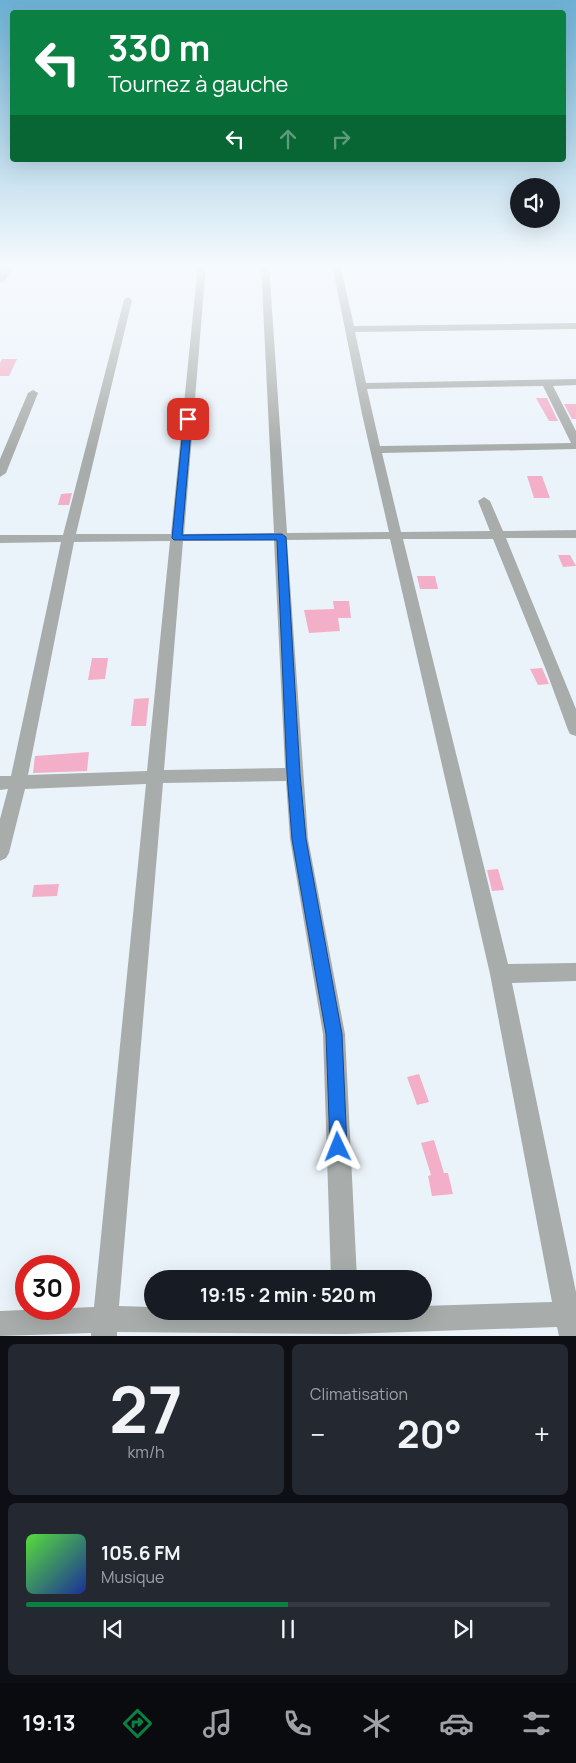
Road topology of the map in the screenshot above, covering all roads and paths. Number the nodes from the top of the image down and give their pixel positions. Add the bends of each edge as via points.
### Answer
1 (121, 326) edge
2 (196, 326) edge
3 (269, 326) edge
4 (550, 326) edge
5 (351, 329) joint
6 (546, 382) junction
7 (576, 382) edge
8 (361, 386) junction
9 (33, 393) dead end
10 (576, 442) edge
11 (576, 446) edge
12 (375, 450) junction
13 (0, 472) edge
14 (484, 501) dead end
15 (576, 534) edge
16 (498, 535) junction
17 (396, 536) junction
18 (282, 537) junction
19 (177, 538) junction
20 (0, 539) edge
21 (68, 539) junction
22 (576, 730) edge
23 (294, 774) junction
24 (155, 777) junction
25 (18, 782) junction
26 (0, 783) edge
27 (0, 853) edge
28 (576, 972) edge
29 (500, 974) junction
30 (344, 1270) edge
31 (572, 1321) edge
32 (346, 1323) edge
33 (0, 1324) edge
34 (105, 1327) edge

1 - 21 street
2 - 19 street
3 - 18 street
4 - 5 street
5 - 8 street
6 - 7 street
6 - 8 street
6 - 10 street
8 - 12 street
9 - 13 street
11 - 12 street
12 - 17 street
14 - 16 street
15 - 16 street
16 - 17 street
16 - 22 street
17 - 18 street
17 - 29 street
18 - 19 street
18 - 23 street
19 - 21 street
19 - 24 street
20 - 21 street
21 - 25 street
23 - 24 street
23 - 30 street via 299,839 334,1034
24 - 25 street
24 - 34 street
25 - 26 street
25 - 27 street
28 - 29 street
29 - 31 street
31 - 32 street
32 - 34 street
33 - 34 street

